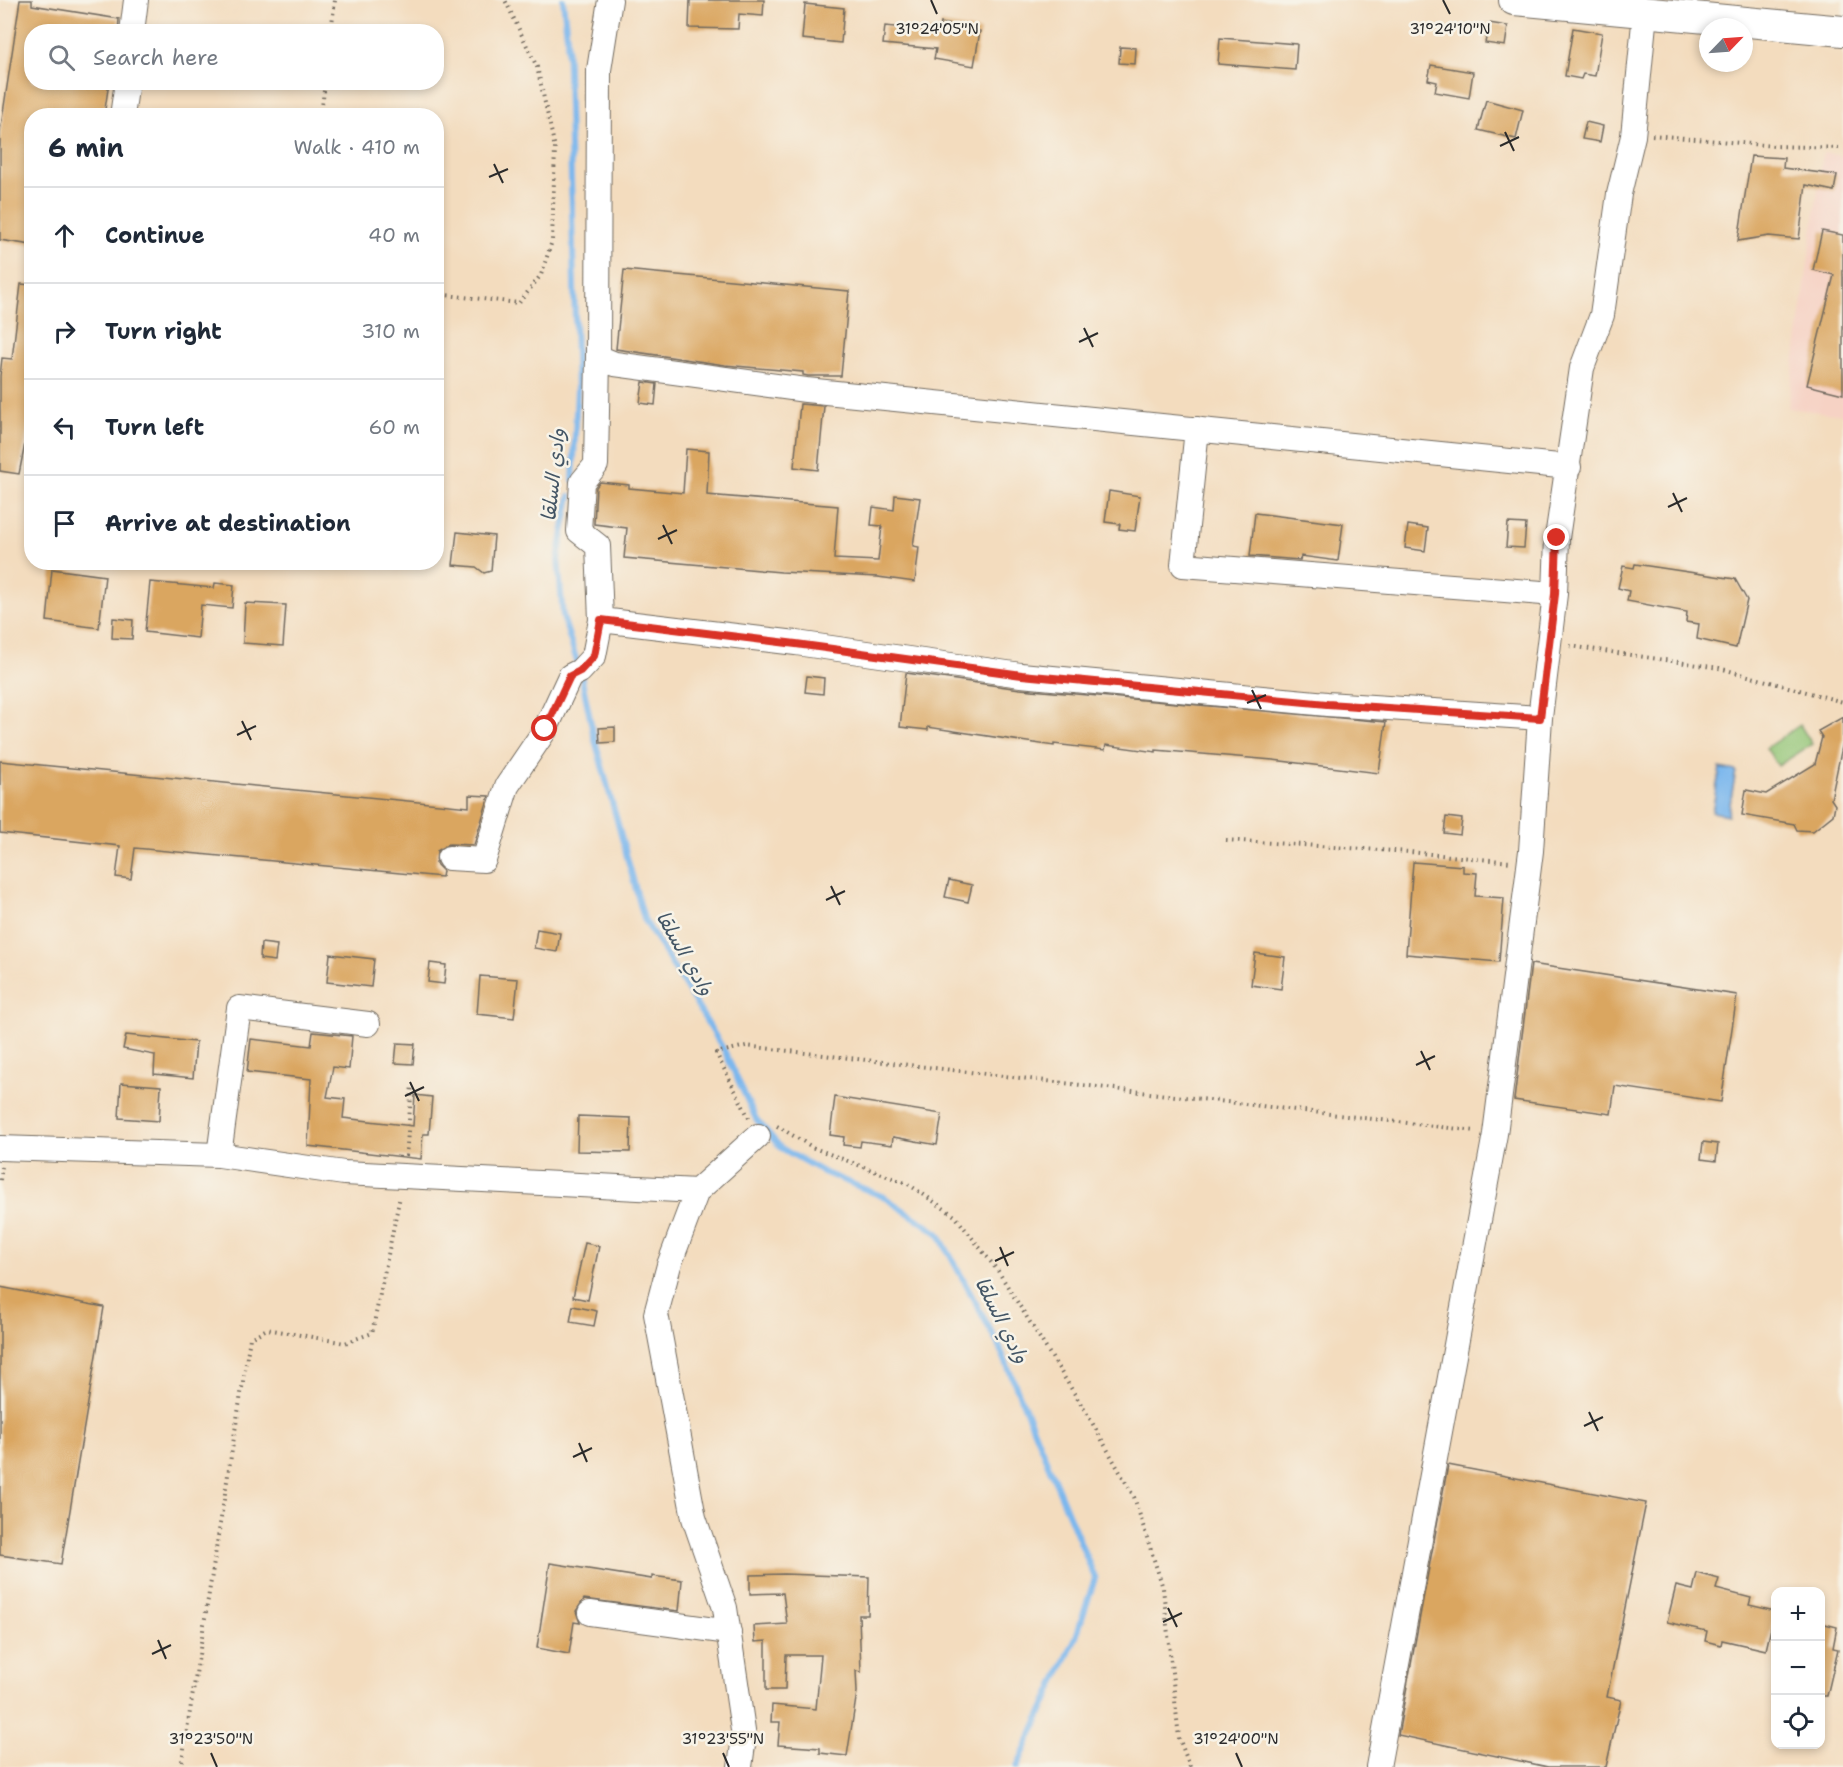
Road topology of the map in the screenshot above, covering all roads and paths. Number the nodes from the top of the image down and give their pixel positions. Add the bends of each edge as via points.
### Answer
1 (136, 0) edge
2 (335, 0) edge
3 (505, 0) edge
4 (610, 0) edge
5 (1514, 0) edge
6 (1645, 13) junction
7 (133, 24) edge
8 (332, 24) edge
9 (1843, 31) edge
10 (126, 90) edge
11 (324, 90) edge
12 (123, 108) edge
13 (322, 108) edge
14 (1633, 133) junction
15 (1843, 148) edge
16 (444, 295) edge
17 (598, 357) junction
18 (1197, 429) junction
19 (1569, 467) junction
20 (1555, 594) junction
21 (601, 620) junction
22 (1549, 643) junction
23 (1843, 702) edge
24 (1540, 718) junction
25 (1226, 840) dead end
26 (449, 858) dead end
27 (1529, 864) junction
28 (368, 1024) dead end
29 (412, 1085) dead end
30 (1495, 1134) junction
31 (758, 1136) junction
32 (0, 1148) edge
33 (219, 1155) junction
34 (404, 1177) junction
35 (697, 1191) junction
36 (590, 1613) dead end
37 (729, 1632) junction
38 (181, 1767) edge
39 (740, 1767) edge
40 (1190, 1767) edge
41 (1378, 1767) edge

1 - 7 street
2 - 8 path
3 - 16 path via 537,68 555,148 552,241 541,274 519,303
4 - 17 street via 599,70
5 - 6 main road
6 - 9 main road
6 - 14 street
10 - 12 street
11 - 13 path
14 - 15 path
14 - 19 street via 1619,194 1602,315 1582,368
17 - 18 street via 615,364 807,390
17 - 21 street via 596,465 582,482 579,531 598,546
18 - 19 street
18 - 20 street via 1183,565
19 - 20 street via 1557,538
20 - 22 street
21 - 24 street via 1022,675 1327,704
21 - 26 street via 594,656 570,676 545,729 507,786 484,860
22 - 23 path via 1719,668
22 - 24 street
24 - 27 street
25 - 27 path
27 - 30 street
28 - 33 street via 239,1008
29 - 34 path
30 - 31 path via 746,1046 716,1053
30 - 41 street
31 - 35 street
31 - 40 path via 762,1129 778,1125 814,1148 908,1184 955,1216 998,1271 1134,1497 1163,1588 1179,1738
32 - 33 street
33 - 34 street via 344,1173
34 - 35 street
34 - 38 path via 372,1333 345,1342 267,1329 250,1338
35 - 37 street via 669,1265 656,1314 694,1518 725,1608
36 - 37 street
37 - 39 street via 744,1737

